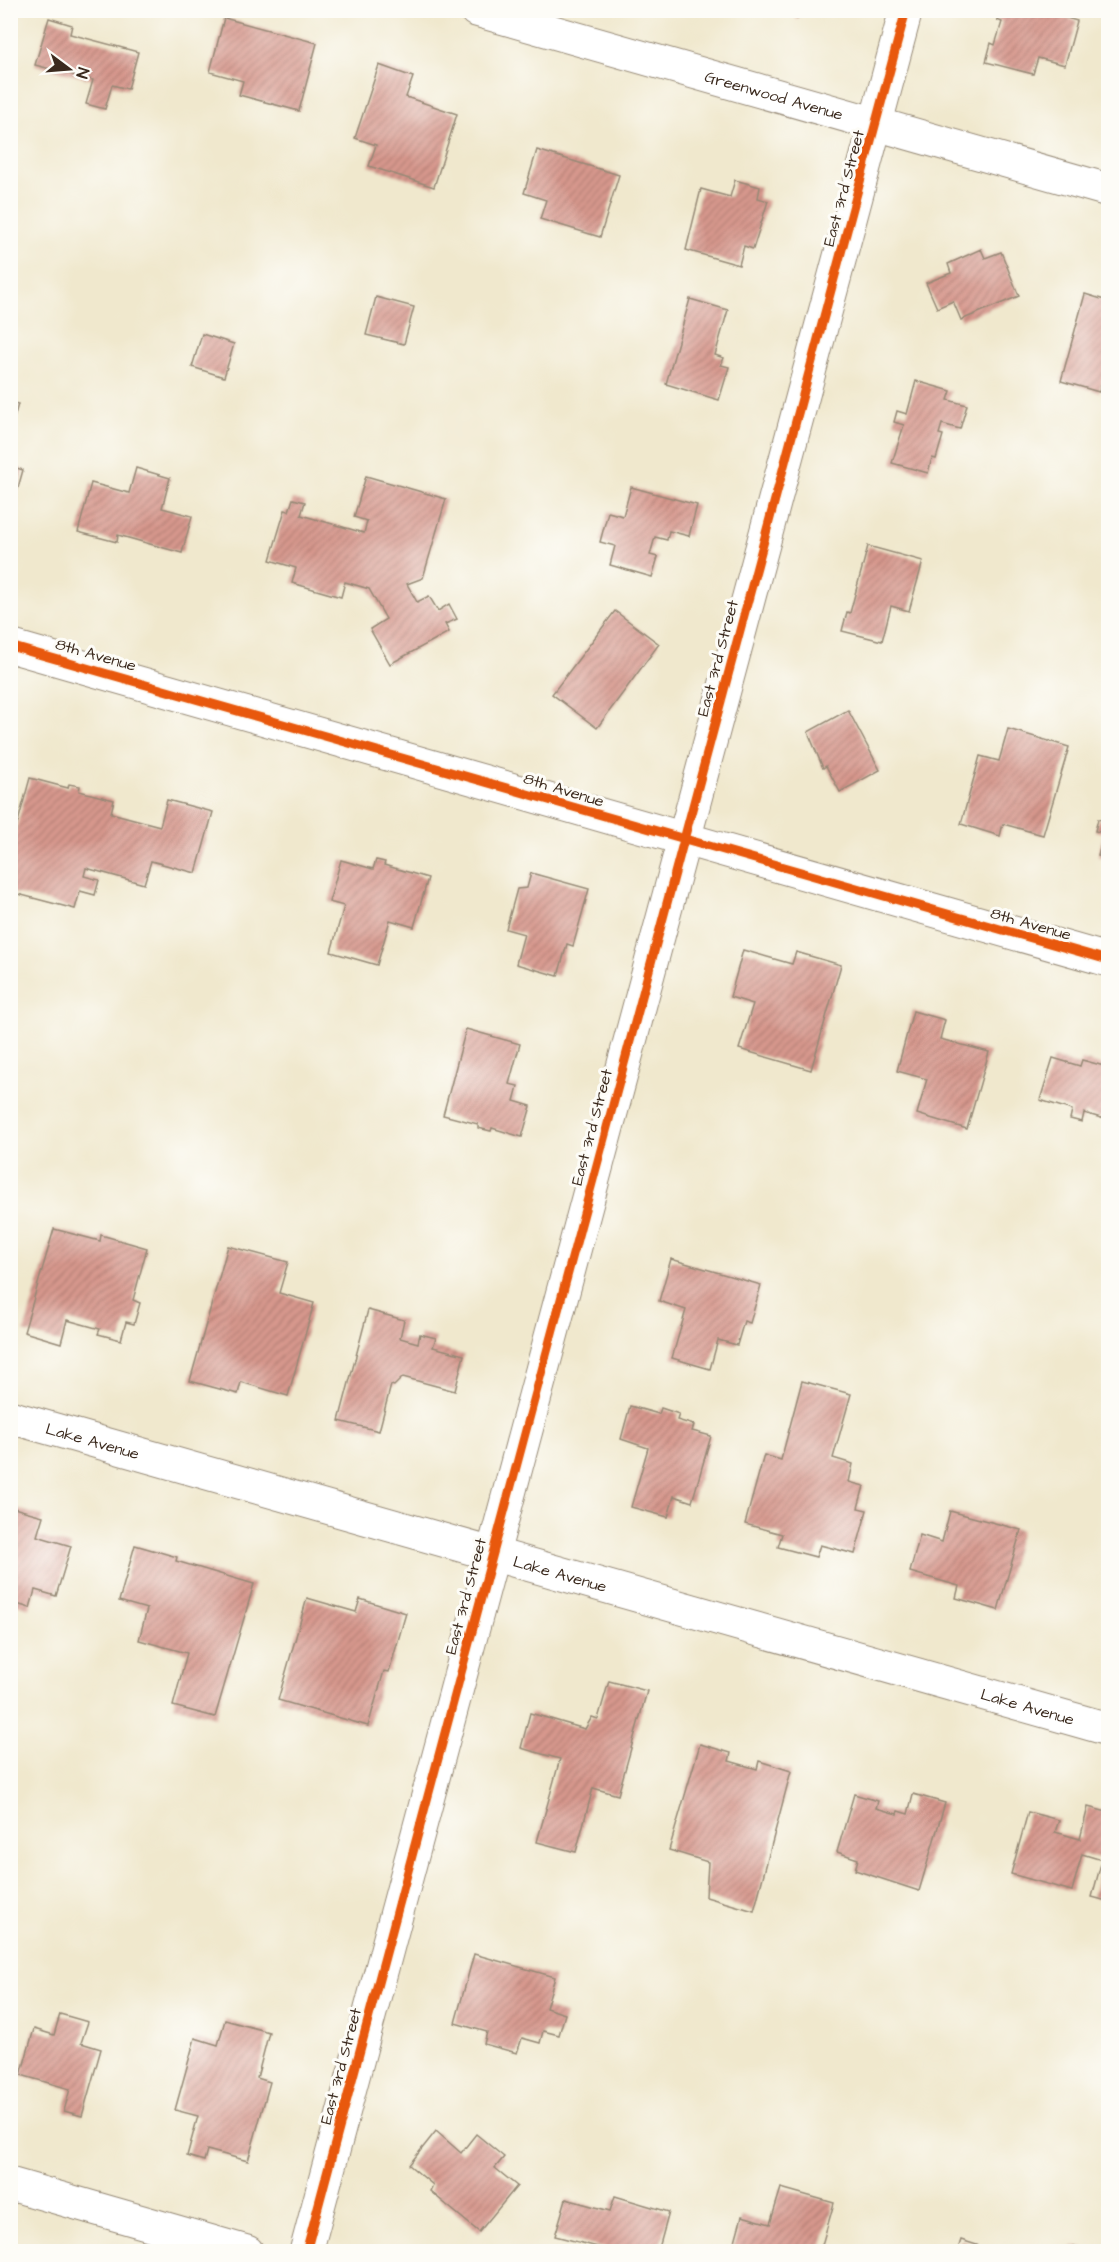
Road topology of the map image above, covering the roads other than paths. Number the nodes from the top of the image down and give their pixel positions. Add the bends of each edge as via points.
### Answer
1 (476, 10) edge
2 (906, 10) edge
3 (876, 124) junction
4 (1108, 190) edge
5 (10, 646) edge
6 (684, 840) junction
7 (1108, 960) edge
8 (10, 1417) edge
9 (492, 1553) junction
10 (1108, 1729) edge
11 (10, 2184) edge
12 (247, 2252) edge
13 (306, 2252) edge

1 - 3 street, Greenwood Avenue
2 - 3 street, East 3rd Street
3 - 4 street, Greenwood Avenue
3 - 6 street, East 3rd Street
5 - 6 street, 8th Avenue
6 - 7 street, 8th Avenue
6 - 9 street, East 3rd Street
8 - 9 street, Lake Avenue
9 - 10 street, Lake Avenue
9 - 13 street, East 3rd Street
11 - 12 street

